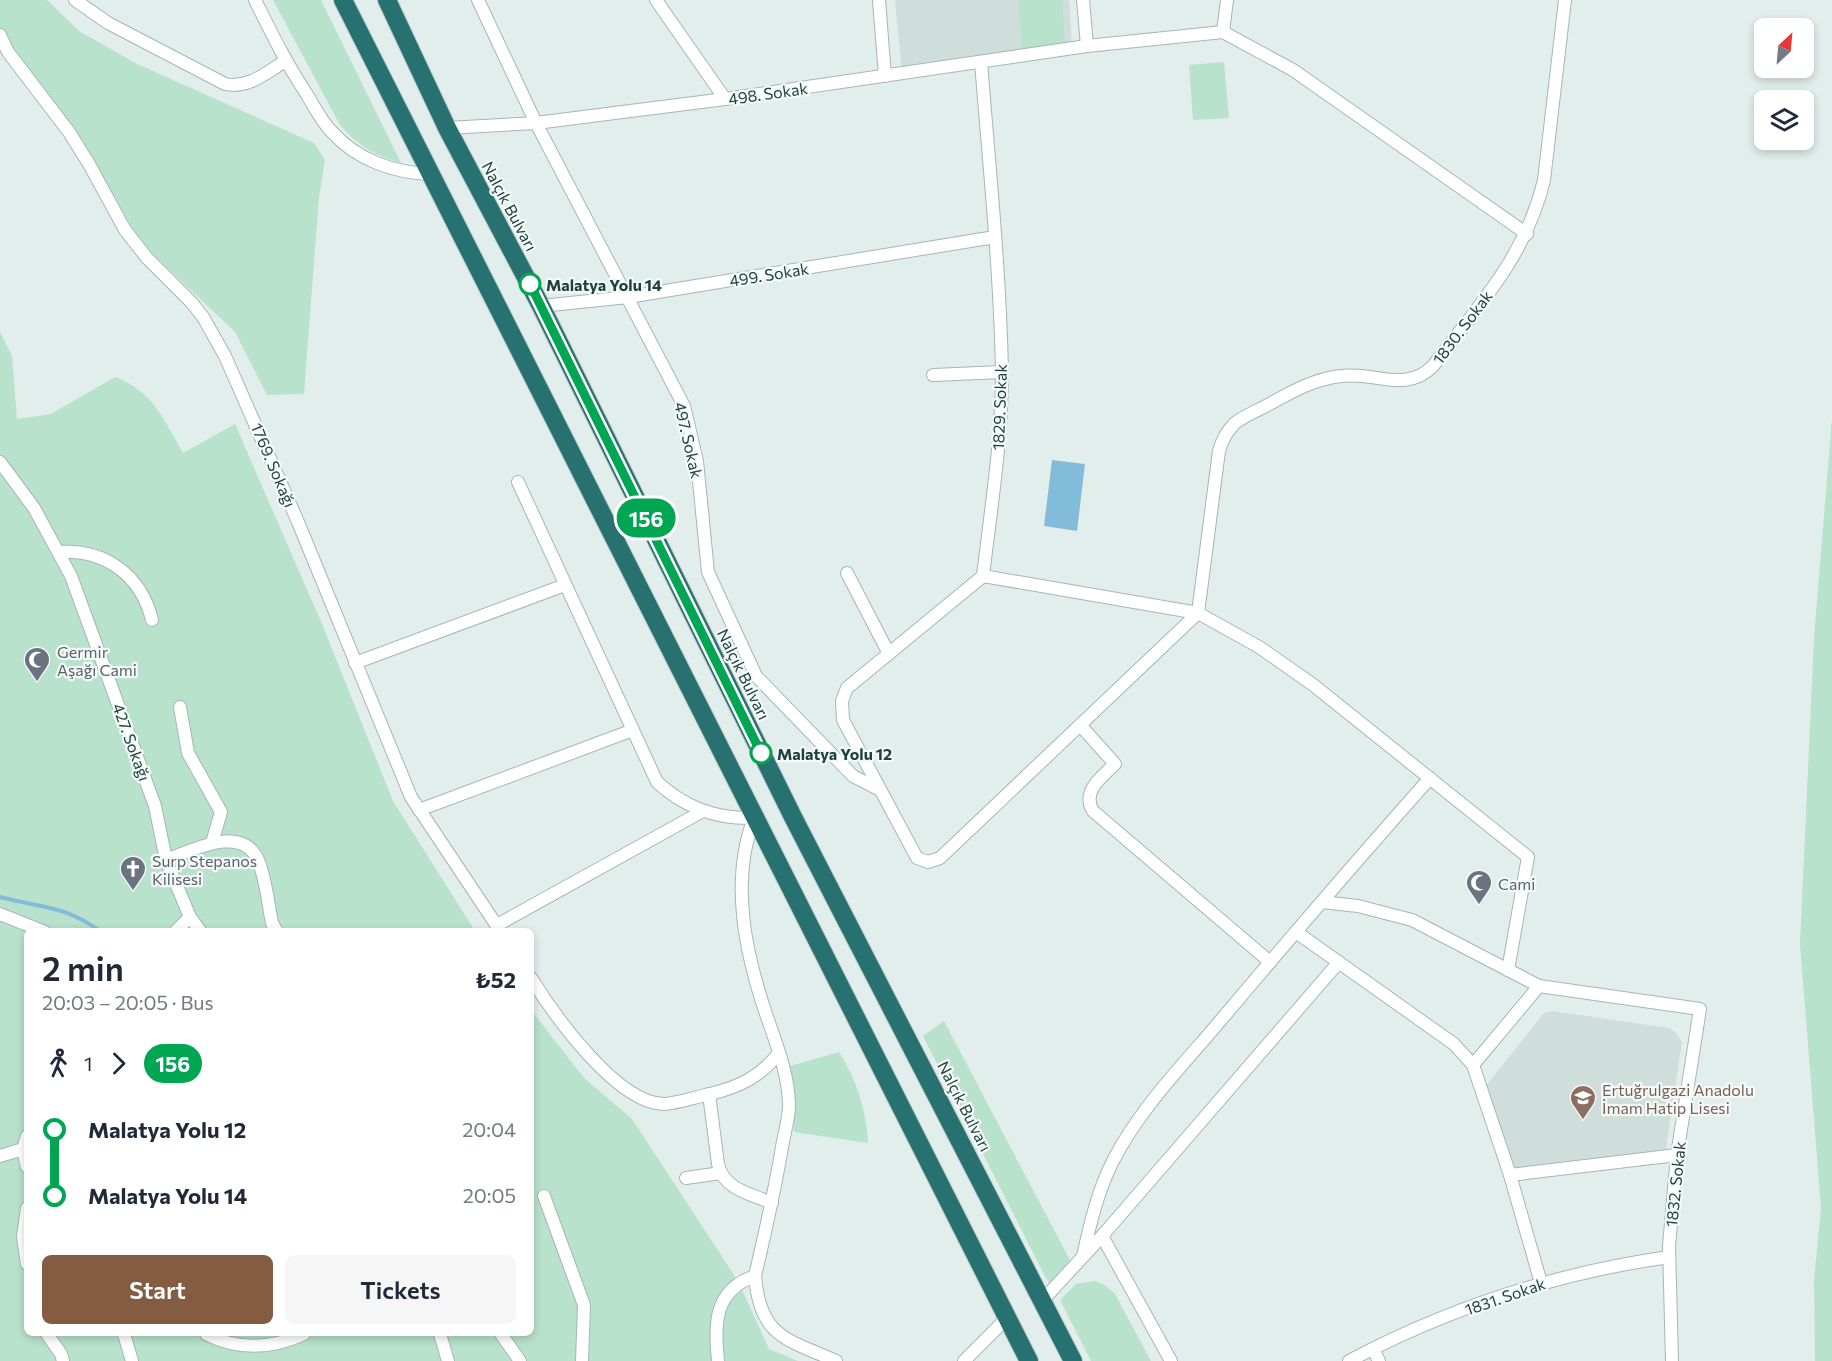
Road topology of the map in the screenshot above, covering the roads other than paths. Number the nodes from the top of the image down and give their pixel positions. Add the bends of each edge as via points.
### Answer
1 (75, 0) edge
2 (255, 0) edge
3 (344, 0) edge
4 (387, 0) edge
5 (478, 0) edge
6 (656, 0) edge
7 (879, 0) edge
8 (1083, 0) edge
9 (1227, 0) edge
10 (1565, 0) edge
11 (1223, 32) junction
12 (0, 35) edge
13 (1086, 46) junction
14 (285, 61) junction
15 (981, 62) junction
16 (885, 76) junction
17 (725, 99) junction
18 (536, 123) junction
19 (447, 128) junction
20 (431, 174) junction
21 (1527, 234) junction
22 (995, 237) junction
23 (628, 297) junction
24 (541, 306) junction
25 (1002, 372) junction
26 (933, 375) dead end
27 (0, 462) edge
28 (518, 482) dead end
29 (59, 552) junction
30 (847, 573) dead end
31 (983, 576) junction
32 (565, 585) junction
33 (1198, 613) junction
34 (152, 620) dead end
35 (889, 654) junction
36 (355, 663) junction
37 (180, 707) dead end
38 (1081, 726) junction
39 (633, 730) junction
40 (1430, 778) junction
41 (880, 790) junction
42 (419, 810) junction
43 (703, 811) junction
44 (754, 818) junction
45 (212, 843) junction
46 (166, 860) junction
47 (1322, 902) junction
48 (0, 914) edge
49 (190, 917) junction
50 (35, 928) edge
51 (179, 928) edge
52 (198, 928) edge
53 (275, 928) edge
54 (499, 928) edge
55 (1296, 932) junction
56 (1270, 962) junction
57 (1339, 962) junction
58 (1508, 970) junction
59 (534, 983) edge
60 (1539, 986) junction
61 (779, 1053) junction
62 (1473, 1065) junction
63 (709, 1094) junction
64 (24, 1146) edge
65 (23, 1149) junction
66 (24, 1154) edge
67 (1677, 1155) junction
68 (0, 1156) edge
69 (721, 1173) junction
70 (1510, 1175) junction
71 (686, 1178) dead end
72 (544, 1196) dead end
73 (772, 1203) junction
74 (1102, 1236) junction
75 (1083, 1256) junction
76 (1669, 1257) junction
77 (755, 1276) junction
78 (1541, 1283) junction
79 (1043, 1300) junction
80 (1007, 1318) junction
81 (48, 1336) edge
82 (125, 1336) edge
83 (211, 1336) edge
84 (299, 1336) edge
85 (441, 1336) edge
86 (502, 1336) edge
87 (1373, 1349) junction
88 (63, 1361) edge
89 (132, 1361) edge
90 (448, 1361) edge
91 (520, 1361) edge
92 (582, 1361) edge
93 (718, 1361) edge
94 (836, 1361) edge
95 (964, 1361) edge
96 (1029, 1361) edge
97 (1073, 1361) edge
98 (1171, 1361) edge
99 (1349, 1361) edge
100 (1379, 1361) edge
101 (1671, 1361) edge

1 - 14 street via 118,28 225,84 248,83
2 - 14 street
3 - 20 highway
4 - 19 highway, Nalçık Bulvarı
5 - 18 street, 497. Sokak
6 - 17 street
7 - 16 street
8 - 13 street
9 - 11 street
10 - 21 street, 1830. Sokak via 1544,180
11 - 13 street, 498. Sokak
11 - 21 street via 1293,70
12 - 36 street, 1769. Sokağı via 8,52 84,156 125,230 192,303 212,332 244,396
13 - 15 street, 498. Sokak
14 - 20 street via 330,130 352,149 390,168
15 - 16 street, 498. Sokak
15 - 22 street, 1829. Sokak
16 - 17 street, 498. Sokak
17 - 18 street, 498. Sokak
18 - 19 street, 498. Sokak
18 - 23 street, 497. Sokak
19 - 24 highway, Nalçık Bulvarı
20 - 44 highway
21 - 33 street, 1830. Sokak via 1509,266 1422,376 1406,381 1366,375 1328,378 1297,389 1230,429 1217,459
22 - 23 street, 499. Sokak
22 - 25 street, 1829. Sokak
23 - 24 street, 499. Sokak
23 - 41 street, 497. Sokak via 684,406 697,461 708,572 756,676 853,776
24 - 79 highway, Nalçık Bulvarı via 793,817
25 - 26 street
25 - 31 street, 1829. Sokak via 999,439
27 - 29 street, 427. Sokağı via 34,508
28 - 32 street
29 - 34 street via 92,554 120,568 141,591
29 - 46 street, 427. Sokağı via 81,600 155,806
30 - 35 street
31 - 33 street
31 - 35 street
32 - 36 street
32 - 39 street
33 - 38 street
33 - 40 street via 1312,684
35 - 41 street via 847,688 842,701 843,720
36 - 42 street, 1769. Sokağı
37 - 45 street via 188,753 221,812
38 - 41 street via 933,861 917,858
38 - 56 street via 1115,764 1091,788 1089,801 1093,811
39 - 42 street
39 - 43 street via 657,782 675,797
40 - 47 street
40 - 58 street via 1528,857
42 - 54 street, 1769. Sokağı
43 - 44 street via 724,817
43 - 54 street
44 - 61 street via 743,858 745,924 753,972
44 - 80 highway
45 - 46 street
45 - 53 street via 237,842 253,852
46 - 49 street, 427. Sokağı
47 - 55 street
47 - 58 street via 1358,906 1412,920
48 - 50 street
49 - 51 street
49 - 52 street, 427. Sokağı
55 - 56 street
55 - 57 street
56 - 75 street via 1150,1105 1119,1150 1100,1193
57 - 62 street via 1454,1044
57 - 74 street
58 - 60 street
59 - 63 street via 555,1016 617,1084 631,1094 665,1104
60 - 62 street
60 - 67 street, 1832. Sokak via 1700,1009
61 - 63 street via 745,1083
61 - 73 street via 789,1107
62 - 70 street
63 - 69 street
64 - 65 street
65 - 66 street
65 - 68 street
67 - 70 street
67 - 76 street, 1832. Sokak
69 - 71 street
69 - 73 street via 729,1184
70 - 78 street
72 - 92 street via 584,1305
73 - 77 street
74 - 75 street
74 - 98 street
75 - 79 street
76 - 78 street, 1831. Sokak
76 - 101 street, 1832. Sokak
77 - 93 street via 733,1288 719,1308
77 - 94 street via 760,1309 774,1330
78 - 87 street, 1831. Sokak via 1452,1314
79 - 97 highway, Nalçık Bulvarı
80 - 95 street
80 - 96 highway
81 - 88 street
82 - 89 street
83 - 84 street via 254,1347
85 - 90 street
86 - 91 street
87 - 99 street, 1831. Sokak
87 - 100 street

